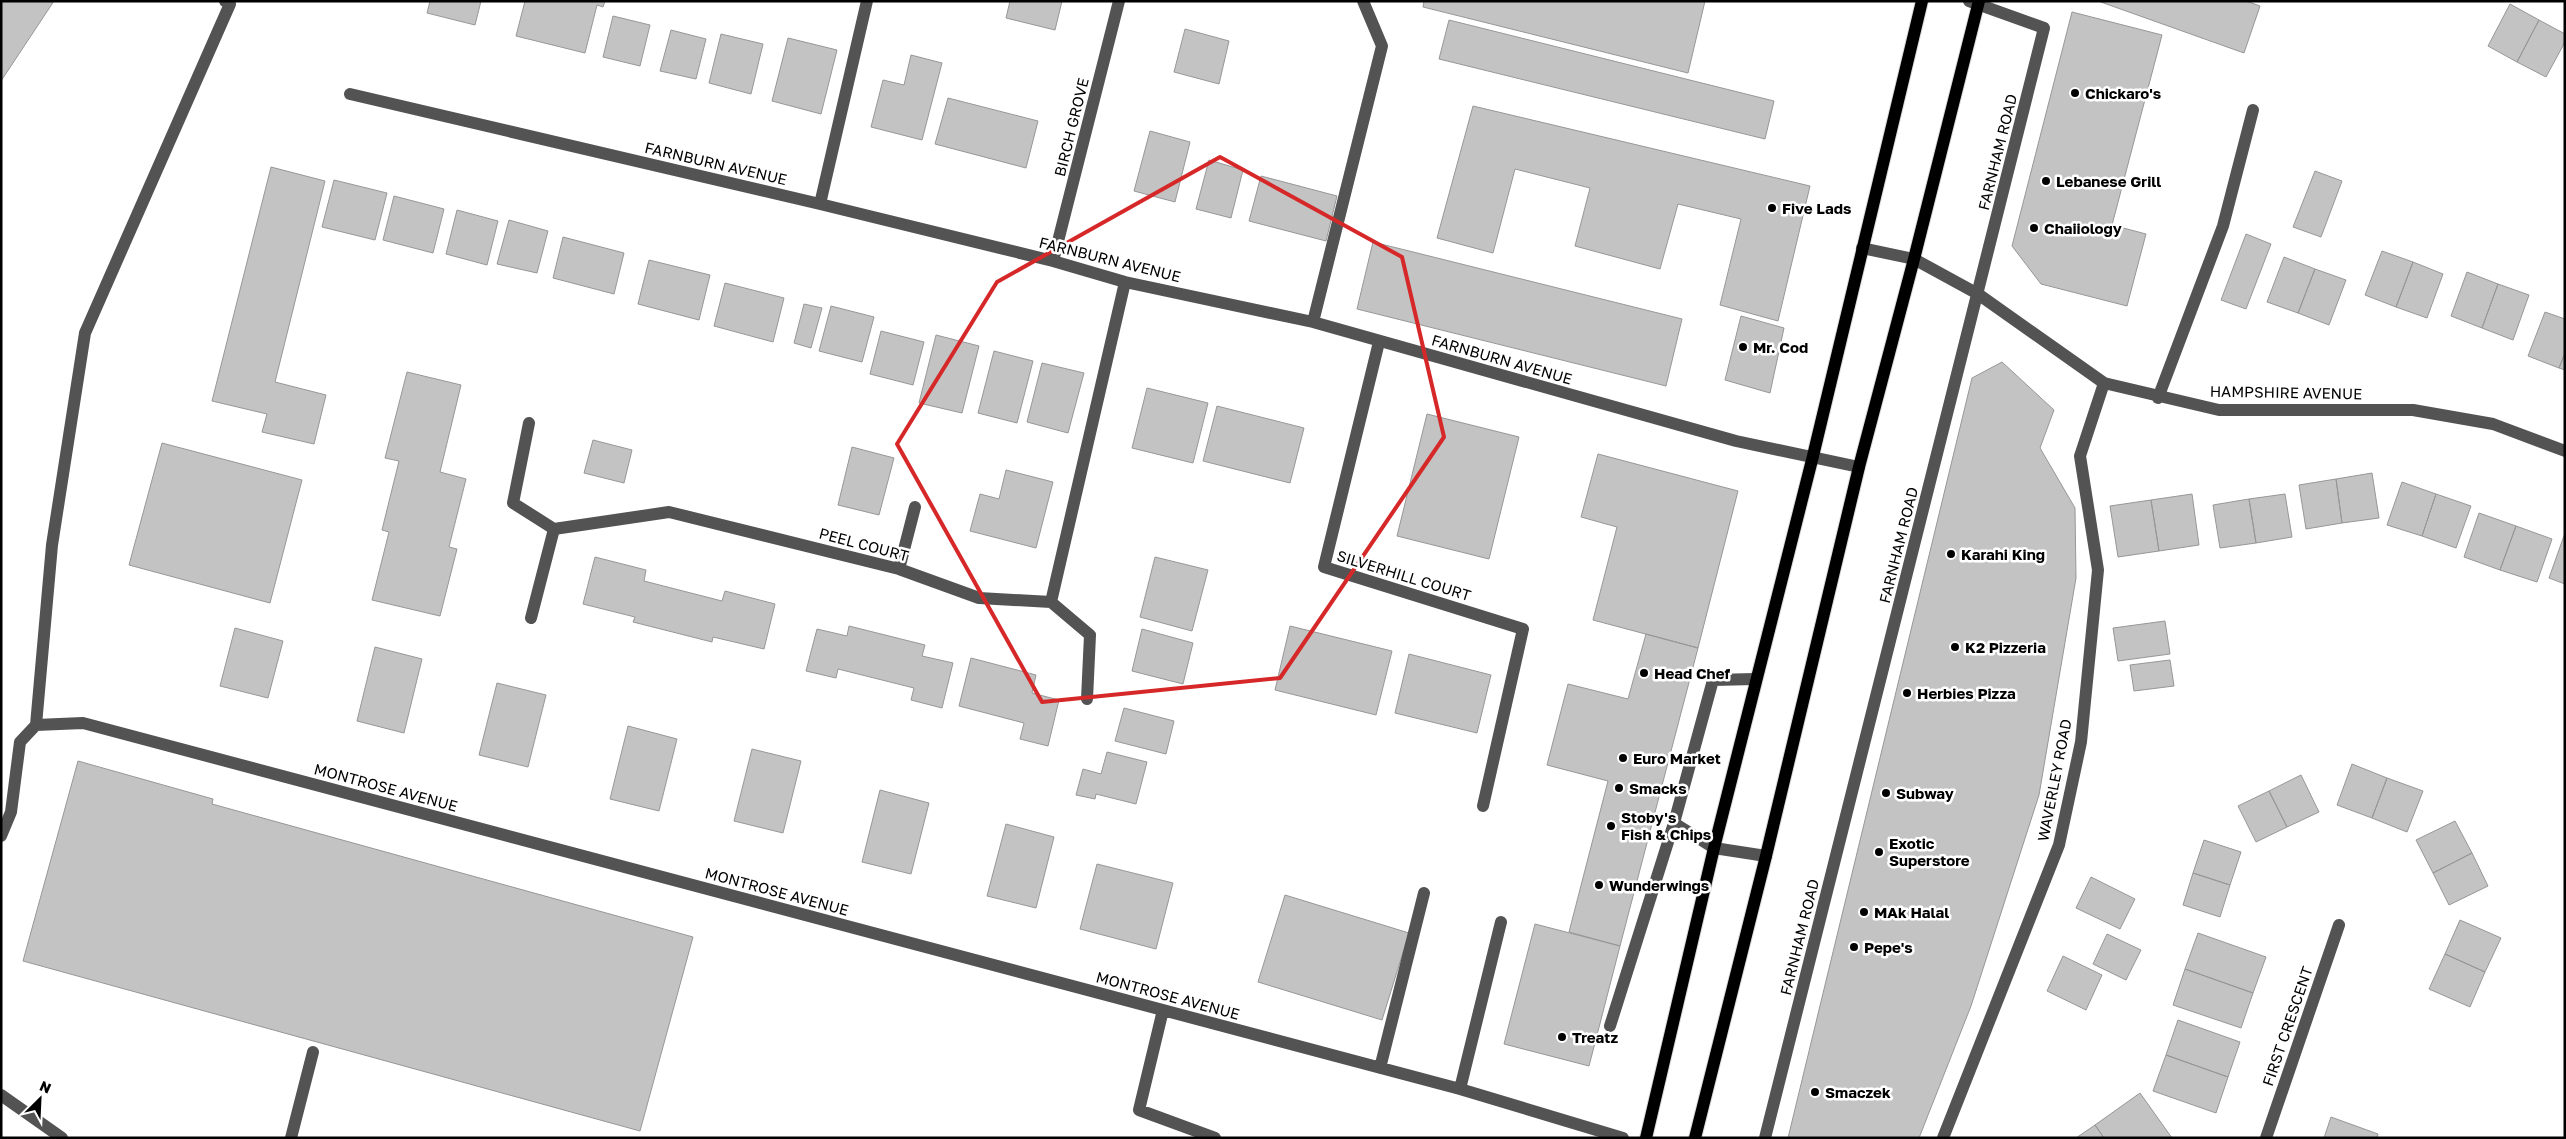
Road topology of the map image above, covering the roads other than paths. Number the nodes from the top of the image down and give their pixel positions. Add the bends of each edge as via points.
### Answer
1 (225, 1) edge
2 (867, 1) edge
3 (1119, 1) edge
4 (1363, 1) edge
5 (1922, 1) edge
6 (1975, 2) edge
7 (350, 94) dead end
8 (2253, 110) dead end
9 (820, 204) junction
10 (1862, 248) junction
11 (1914, 259) junction
12 (1053, 261) junction
13 (1125, 282) junction
14 (1978, 294) junction
15 (1312, 322) junction
16 (1379, 342) junction
17 (2104, 383) junction
18 (2158, 398) junction
19 (529, 423) dead end
20 (2565, 451) edge
21 (1813, 456) junction
22 (1859, 466) junction
23 (915, 507) dead end
24 (554, 529) junction
25 (899, 569) junction
26 (1052, 602) junction
27 (531, 618) dead end
28 (1755, 679) junction
29 (1088, 699) dead end
30 (36, 725) junction
31 (1483, 806) dead end
32 (1674, 823) junction
33 (1, 836) edge
34 (1714, 848) junction
35 (1766, 856) junction
36 (1424, 893) dead end
37 (1501, 922) dead end
38 (2339, 925) dead end
39 (1163, 1010) junction
40 (1610, 1026) dead end
41 (313, 1052) dead end
42 (1380, 1068) junction
43 (1460, 1089) junction
44 (1, 1095) edge
45 (62, 1138) edge
46 (291, 1138) edge
47 (1215, 1138) edge
48 (1623, 1138) edge
49 (1646, 1138) edge
50 (1695, 1138) edge
51 (1765, 1138) edge
52 (1943, 1138) edge
53 (2266, 1138) edge

1 - 30 street via 230,4 85,333 52,545
2 - 9 street
3 - 12 street, BIRCH GROVE
4 - 15 street via 1382,46
5 - 10 main road
6 - 11 main road, FARNHAM ROAD
6 - 14 street, FARNHAM ROAD via 2044,28
7 - 9 street, FARNBURN AVENUE
8 - 18 street via 2224,226
9 - 12 street, FARNBURN AVENUE
10 - 11 street, HAMPSHIRE AVENUE
10 - 21 main road
11 - 14 street, HAMPSHIRE AVENUE
11 - 22 main road, FARNHAM ROAD
12 - 13 street, FARNBURN AVENUE
13 - 15 street, FARNBURN AVENUE
13 - 26 street
14 - 17 street, HAMPSHIRE AVENUE
14 - 51 street, FARNHAM ROAD
15 - 16 street, FARNBURN AVENUE
16 - 21 street, FARNBURN AVENUE via 1736,441
16 - 31 street, SILVERHILL COURT via 1324,567 1523,629
17 - 18 street, HAMPSHIRE AVENUE
17 - 52 street, WAVERLEY ROAD via 2080,456 2098,570 2081,742 2058,845
18 - 20 street, HAMPSHIRE AVENUE via 2219,410 2413,410 2493,424
19 - 24 street via 513,503
21 - 22 street, FARNBURN AVENUE
21 - 28 main road
22 - 35 main road, FARNHAM ROAD
23 - 25 street
24 - 25 street, PEEL COURT via 669,512
24 - 27 street
25 - 26 street, PEEL COURT via 979,598
26 - 29 street via 1090,635
28 - 32 street via 1712,680
28 - 34 main road
30 - 33 street via 20,742 12,812
30 - 39 street, MONTROSE AVENUE via 83,723
32 - 34 street
32 - 40 street
34 - 35 street
34 - 49 main road
35 - 50 main road, FARNHAM ROAD
36 - 42 street
37 - 43 street
38 - 53 street, FIRST CRESCENT
39 - 42 street, MONTROSE AVENUE
39 - 47 street via 1139,1110
41 - 46 street
42 - 43 street, MONTROSE AVENUE
43 - 48 street, MONTROSE AVENUE
44 - 45 street

